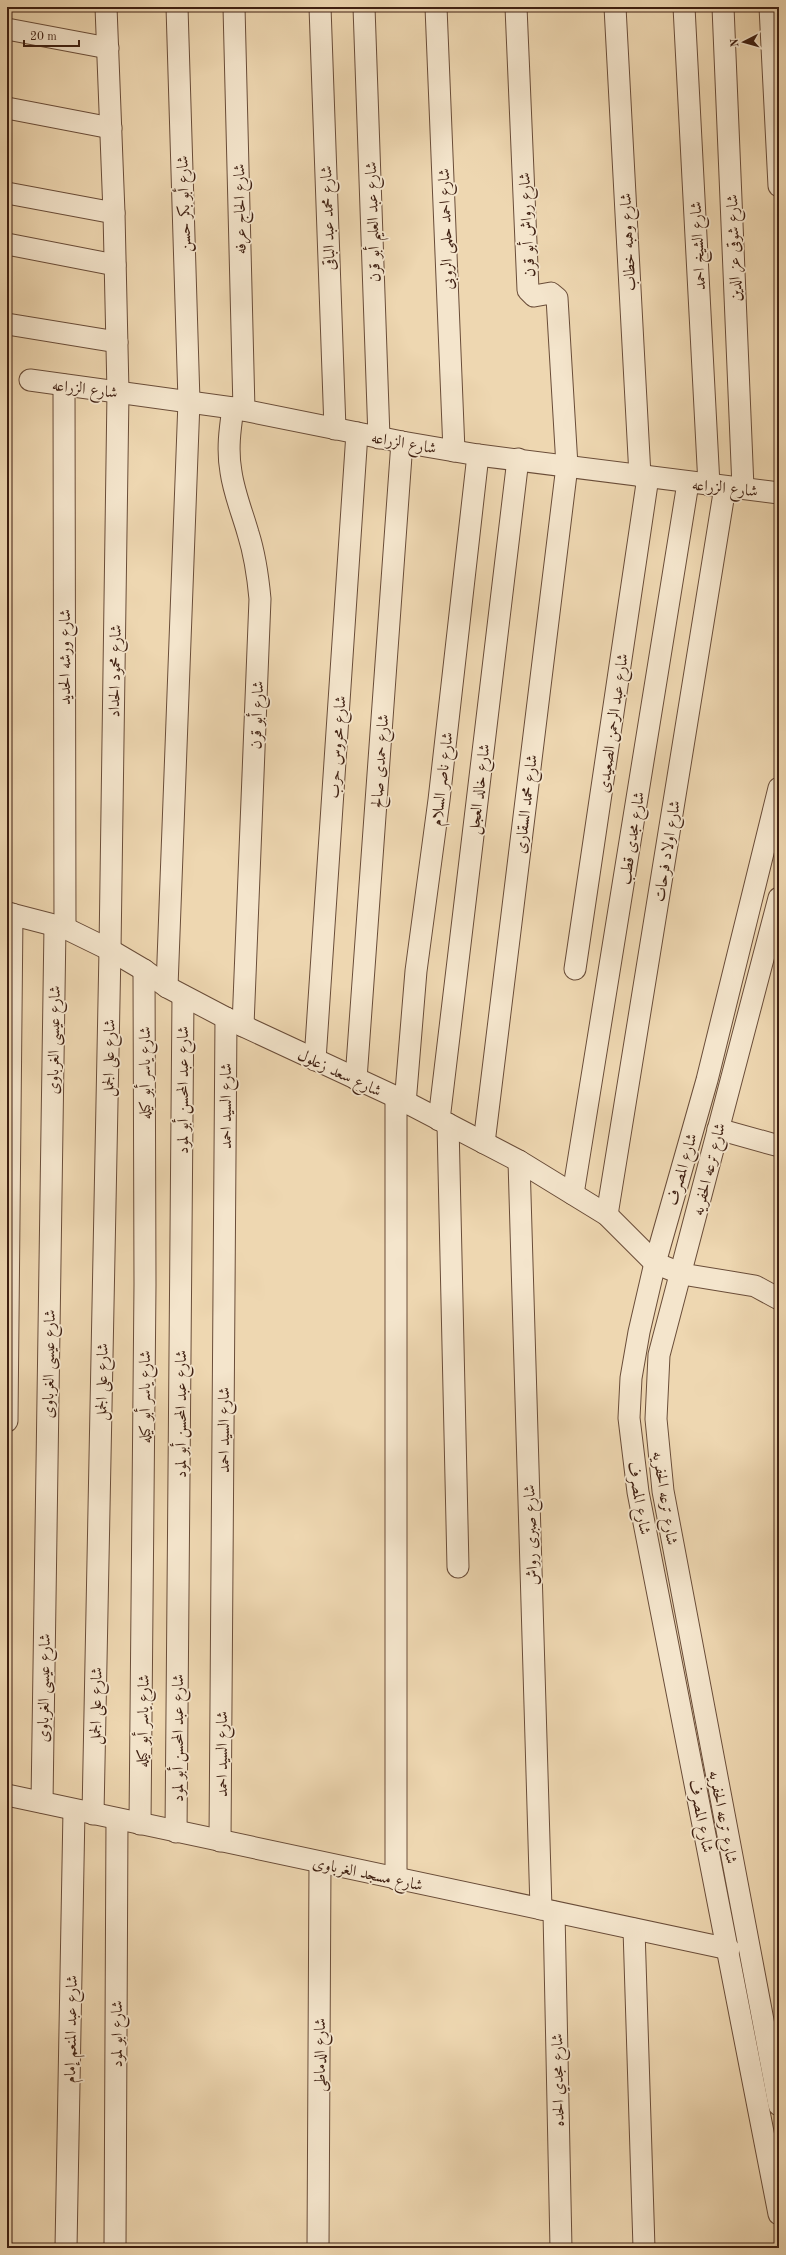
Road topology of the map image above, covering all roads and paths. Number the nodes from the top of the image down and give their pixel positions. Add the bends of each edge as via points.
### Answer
1 (106, 7) edge
2 (177, 7) edge
3 (234, 7) edge
4 (320, 7) edge
5 (364, 7) edge
6 (436, 7) edge
7 (516, 7) edge
8 (615, 7) edge
9 (684, 7) edge
10 (723, 7) edge
11 (770, 7) edge
12 (7, 29) edge
13 (108, 48) junction
14 (7, 108) edge
15 (112, 128) junction
16 (779, 186) edge
17 (7, 193) edge
18 (114, 213) junction
19 (7, 244) edge
20 (115, 265) junction
21 (7, 324) edge
22 (117, 342) junction
23 (30, 380) dead end
24 (64, 385) junction
25 (118, 392) junction
26 (189, 401) junction
27 (238, 409) junction
28 (335, 429) junction
29 (356, 433) junction
30 (379, 438) junction
31 (402, 442) junction
32 (454, 451) junction
33 (478, 454) junction
34 (518, 459) junction
35 (567, 466) junction
36 (644, 477) junction
37 (688, 483) junction
38 (726, 487) junction
39 (779, 493) edge
40 (779, 788) edge
41 (779, 898) edge
42 (10, 914) edge
43 (60, 927) junction
44 (110, 950) junction
45 (576, 968) dead end
46 (144, 970) junction
47 (175, 992) junction
48 (234, 1022) junction
49 (315, 1060) junction
50 (356, 1079) junction
51 (400, 1100) junction
52 (444, 1122) junction
53 (718, 1129) junction
54 (484, 1143) junction
55 (779, 1146) edge
56 (519, 1161) junction
57 (573, 1194) junction
58 (607, 1215) junction
59 (655, 1263) junction
60 (682, 1274) junction
61 (779, 1298) edge
62 (7, 1421) edge
63 (458, 1567) dead end
64 (7, 1795) edge
65 (42, 1802) junction
66 (83, 1812) junction
67 (117, 1819) junction
68 (140, 1824) junction
69 (176, 1832) junction
70 (220, 1841) junction
71 (320, 1862) junction
72 (396, 1879) junction
73 (548, 1911) junction
74 (634, 1929) junction
75 (728, 1949) junction
76 (777, 2083) edge
77 (779, 2104) edge
78 (779, 2214) edge
79 (66, 2248) edge
80 (115, 2248) edge
81 (318, 2248) edge
82 (561, 2248) edge
83 (644, 2248) edge

1 - 13 street, شارع محمود الحداد
2 - 26 street, شارع أبو بكر حسن
3 - 27 street, شارع الحاج عرفه
4 - 28 street, شارع محمد عبد الباقى
5 - 30 street, شارع عبد العليم أبو قرن
6 - 32 street, شارع احمد حلمى الروبى
7 - 35 street, شارع رواش أبو قرن via 528,290 534,296 551,293 557,298
8 - 36 street, شارع وهبه خطاب
9 - 38 street, شارع الشيخ احمد
10 - 38 street, شارع شوقى عز الدين
11 - 16 street
12 - 13 street
13 - 15 street, شارع محمود الحداد
14 - 15 street
15 - 18 street, شارع محمود الحداد
17 - 18 street
18 - 20 street, شارع محمود الحداد
19 - 20 street
20 - 22 street, شارع محمود الحداد
21 - 22 street
22 - 25 street, شارع محمود الحداد
23 - 24 street, شارع الزراعه
24 - 25 street, شارع الزراعه
24 - 43 street, شارع ورشه الحديد
25 - 26 street, شارع الزراعه
25 - 44 street, شارع محمود الحداد
26 - 27 street, شارع الزراعه
26 - 47 street, شارع أبو بكر حسن
27 - 28 street, شارع الزراعه
27 - 48 street, شارع أبو قرن via 229,438 230,471 254,555 260,599
28 - 29 street, شارع الزراعه
29 - 30 street, شارع الزراعه
29 - 49 street, شارع محروس حرب
30 - 31 street, شارع الزراعه
31 - 32 street, شارع الزراعه
31 - 50 street, شارع حمدى صالح
32 - 33 street, شارع الزراعه
33 - 34 street, شارع الزراعه
33 - 51 street, شارع ناصر السلام via 439,800
34 - 35 street, شارع الزراعه
34 - 52 street, شارع خالد العجل
35 - 36 street, شارع الزراعه
35 - 54 street, شارع محمد السقارى
36 - 37 street, شارع الزراعه
36 - 45 street, شارع عبد الرحمن الصعيدى
37 - 38 street, شارع الزراعه
37 - 57 street, شارع مجدى قطب
38 - 39 street, شارع الزراعه
38 - 58 street, شارع اولاد فرحات
40 - 59 street, شارع المصرف via 707,1080
41 - 53 street, شارع ترعه الحفريه
42 - 43 street, شارع سعد زعلول
42 - 62 street
43 - 44 street, شارع سعد زعلول
43 - 65 street, شارع عيسى الغرباوى
44 - 46 street, شارع سعد زعلول
44 - 66 street, شارع على الجمل
46 - 47 street, شارع سعد زعلول
46 - 68 street, شارع ياسر أبو كيله via 145,1292
47 - 48 street, شارع سعد زعلول
47 - 69 street, شارع عبد المحسن أبو لمود
48 - 49 street, شارع سعد زعلول
48 - 70 street, شارع السيد احمد
49 - 50 street, شارع سعد زعلول
50 - 51 street, شارع سعد زعلول
51 - 52 street, شارع سعد زعلول
51 - 72 street, شارع ناصر السلام
52 - 54 street, شارع سعد زعلول
52 - 63 street, شارع خالد العجل
53 - 55 street
53 - 60 street, شارع ترعه الحفريه
54 - 56 street, شارع سعد زعلول
56 - 57 street, شارع سعد زعلول
56 - 73 street, شارع صبرى رواش
57 - 58 street, شارع سعد زعلول
58 - 59 street, شارع سعد زعلول
59 - 60 street
59 - 75 street, شارع المصرف via 631,1378 629,1418 632,1451
60 - 61 street via 755,1286
60 - 76 street, شارع ترعه الحفريه via 664,1330 659,1355 656,1419 658,1459
64 - 65 street, شارع مسجد الغرباوى
65 - 66 street, شارع مسجد الغرباوى
66 - 67 street, شارع مسجد الغرباوى
66 - 79 street, شارع عبد المنعم إمام
67 - 68 street, شارع مسجد الغرباوى
67 - 80 street, شارع ابو لمود
68 - 69 street, شارع مسجد الغرباوى
69 - 70 street, شارع مسجد الغرباوى
70 - 71 street, شارع مسجد الغرباوى
71 - 72 street, شارع مسجد الغرباوى
71 - 81 street, شارع الدماطى
72 - 73 street, شارع مسجد الغرباوى
73 - 74 street, شارع مسجد الغرباوى
73 - 82 street, شارع مجدي الحده
74 - 75 street, شارع مسجد الغرباوى
74 - 83 street
75 - 78 street, شارع المصرف
76 - 77 street, شارع ترعه الحفريه

